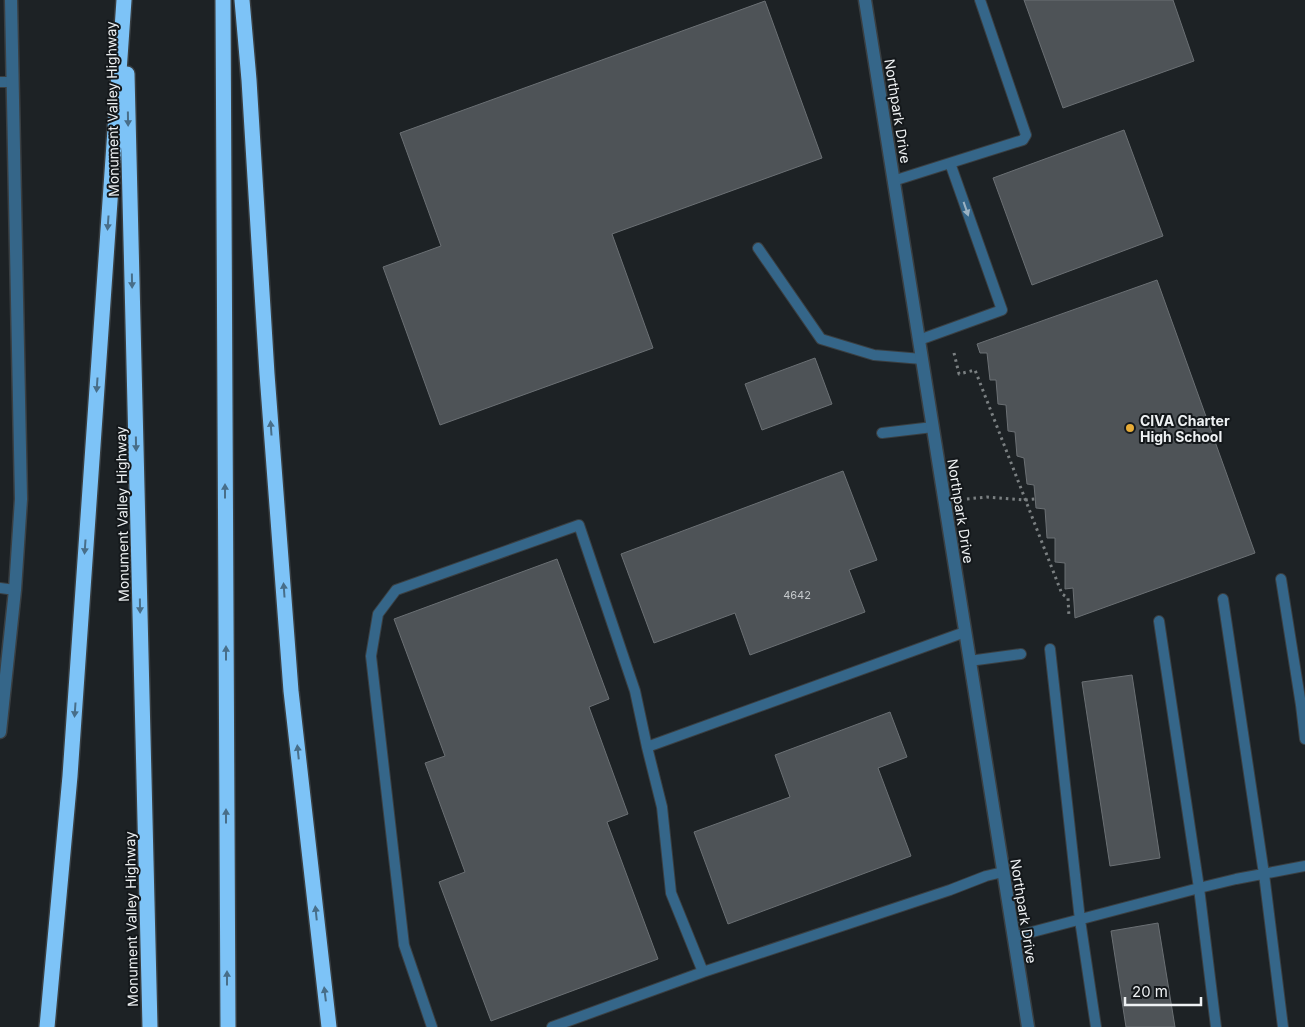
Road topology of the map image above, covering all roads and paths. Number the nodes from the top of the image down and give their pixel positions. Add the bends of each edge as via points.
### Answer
1 (11, 0) edge
2 (125, 0) edge
3 (223, 0) edge
4 (242, 0) edge
5 (865, 0) edge
6 (980, 0) edge
7 (6, 82) edge
8 (950, 163) junction
9 (893, 181) junction
10 (758, 248) dead end
11 (919, 340) junction
12 (954, 353) dead end
13 (922, 359) junction
14 (932, 427) junction
15 (882, 433) dead end
16 (966, 499) dead end
17 (1035, 499) dead end
18 (1026, 500) junction
19 (1281, 579) dead end
20 (0, 588) edge
21 (15, 590) junction
22 (1223, 599) dead end
23 (1069, 617) dead end
24 (1159, 621) dead end
25 (965, 632) junction
26 (5, 647) edge
27 (1050, 648) dead end
28 (1021, 654) dead end
29 (970, 661) junction
30 (0, 732) edge
31 (1305, 739) edge
32 (647, 747) junction
33 (1305, 866) edge
34 (1003, 872) junction
35 (1264, 874) junction
36 (1199, 888) junction
37 (1080, 920) junction
38 (1013, 937) junction
39 (703, 972) junction
40 (48, 1027) edge
41 (150, 1027) edge
42 (228, 1027) edge
43 (329, 1027) edge
44 (432, 1027) edge
45 (552, 1027) edge
46 (1028, 1027) edge
47 (1096, 1027) edge
48 (1216, 1027) edge
49 (1283, 1027) edge

1 - 7 street
2 -> 40 highway via 70,776
2 -> 41 highway, Monument Valley Highway
42 -> 3 highway
43 -> 4 highway via 291,691
5 - 9 street, Northpark Drive
6 - 8 lane via 1026,135 1023,140
7 - 21 street via 20,499
8 - 9 lane
8 -> 11 lane via 1002,310
9 - 11 street, Northpark Drive
10 - 13 lane via 821,339 874,355
11 - 13 street, Northpark Drive
12 - 18 path via 959,374 975,370
13 - 14 street, Northpark Drive
14 - 15 lane
14 - 25 street, Northpark Drive
16 - 18 path
17 - 18 path
18 - 23 path via 1062,594 1068,598
19 - 31 lane
20 - 21 lane
21 - 26 street
22 - 35 lane
24 - 36 lane
25 - 29 street, Northpark Drive
25 - 32 lane
26 - 30 street
27 - 37 lane
28 - 29 lane
29 - 34 street, Northpark Drive
32 - 39 lane via 662,807 671,893
32 - 44 lane via 635,691 579,526 396,590 378,614 371,656 404,945
33 - 35 lane
34 - 38 street, Northpark Drive
34 - 39 lane
35 - 36 lane
35 - 49 lane
36 - 37 lane
36 - 48 lane
37 - 38 lane
37 - 47 lane
38 - 46 street, Northpark Drive
39 - 45 lane

